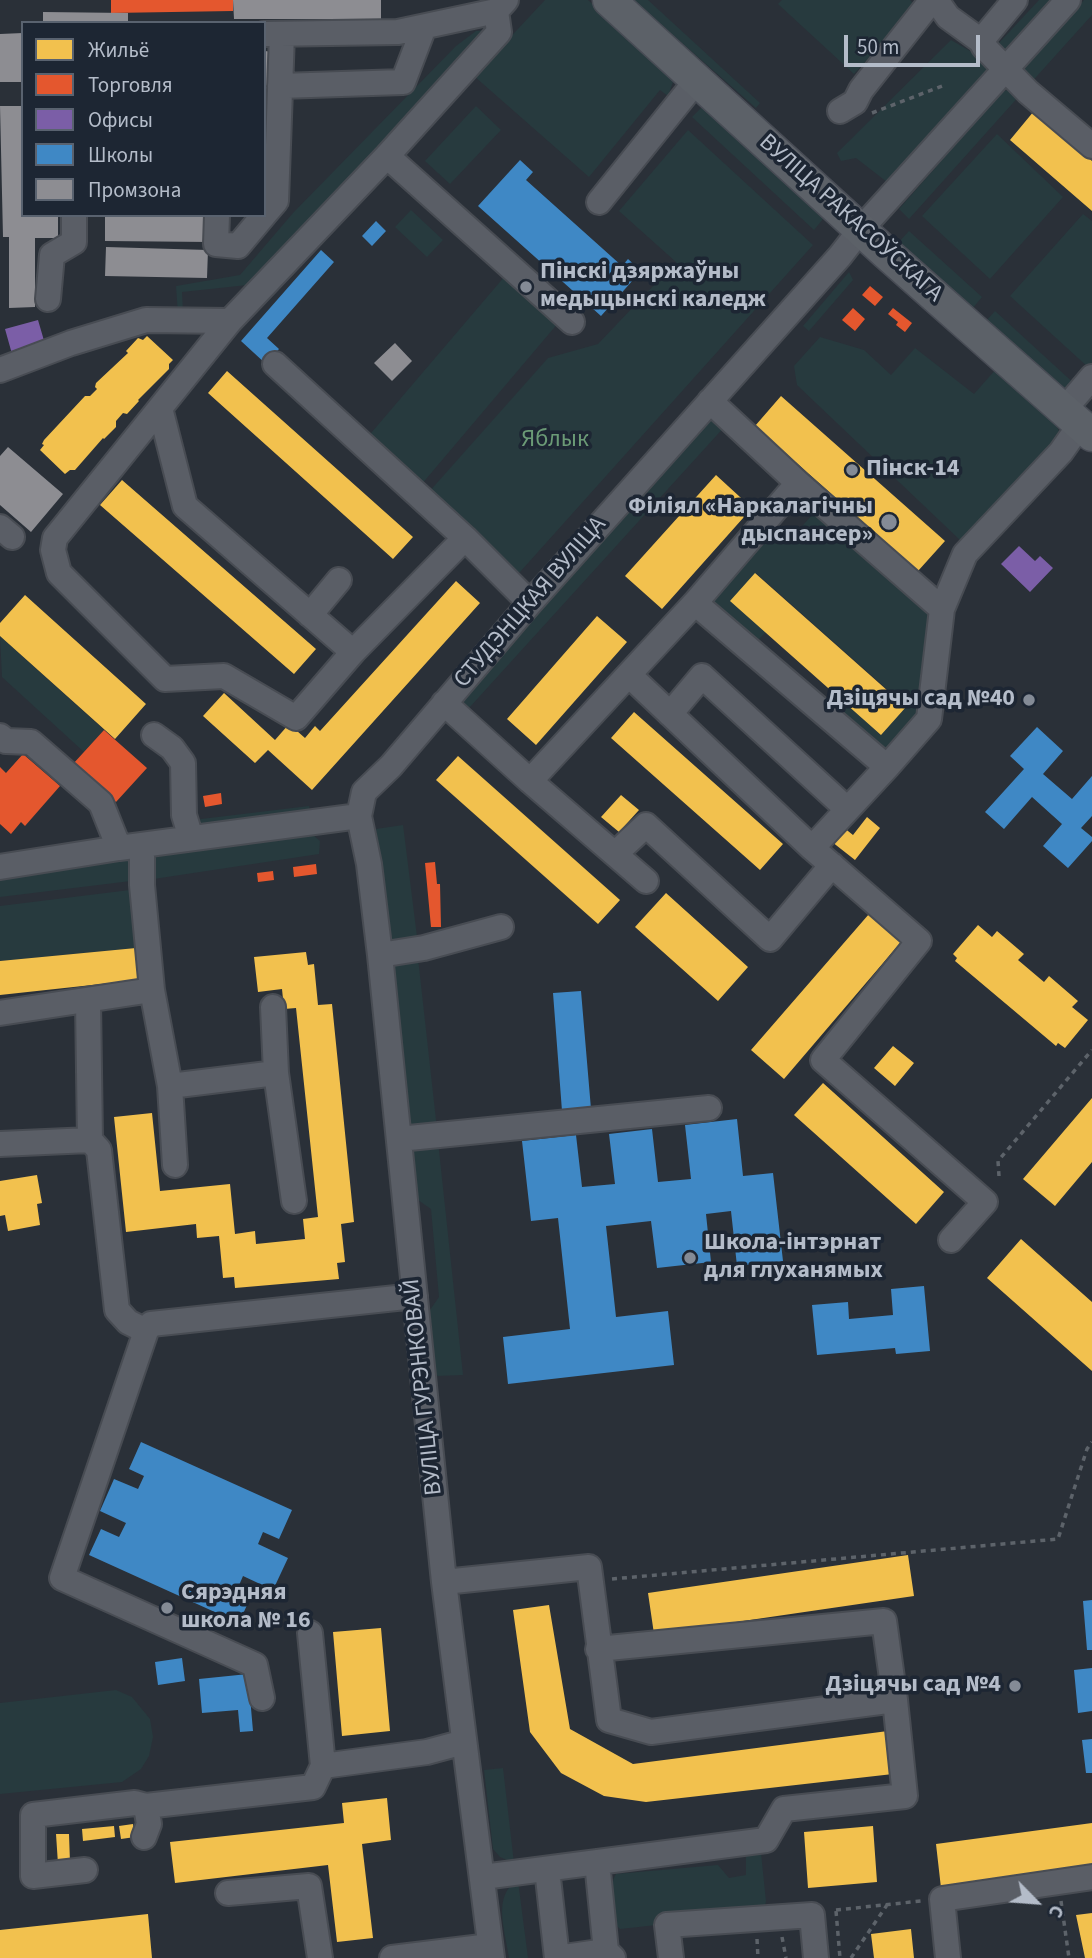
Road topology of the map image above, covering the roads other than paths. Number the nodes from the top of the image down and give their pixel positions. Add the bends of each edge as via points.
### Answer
1 (610, 0) edge
2 (934, 0) edge
3 (1015, 0) edge
4 (1068, 0) edge
5 (501, 6) edge
6 (424, 27) junction
7 (273, 34) edge
8 (981, 41) junction
9 (1005, 69) junction
10 (697, 80) junction
11 (280, 86) junction
12 (841, 111) road end
13 (1092, 146) edge
14 (387, 156) junction
15 (598, 202) dead end
16 (266, 213) edge
17 (74, 217) edge
18 (218, 217) edge
19 (262, 217) edge
20 (861, 229) junction
21 (48, 299) dead end
22 (230, 321) junction
23 (572, 322) dead end
24 (275, 364) dead end
25 (0, 370) edge
26 (1092, 377) edge
27 (710, 401) junction
28 (160, 408) junction
29 (1079, 424) edge
30 (798, 483) junction
31 (465, 538) junction
32 (339, 580) dead end
33 (530, 603) junction
34 (695, 603) junction
35 (942, 609) junction
36 (310, 615) junction
37 (353, 652) junction
38 (629, 675) junction
39 (444, 703) junction
40 (670, 714) junction
41 (154, 735) dead end
42 (0, 737) edge
43 (887, 767) junction
44 (530, 781) junction
45 (847, 809) junction
46 (359, 816) junction
47 (191, 838) junction
48 (130, 847) junction
49 (812, 848) junction
50 (615, 854) junction
51 (832, 865) junction
52 (0, 867) edge
53 (646, 881) dead end
54 (501, 927) dead end
55 (380, 955) junction
56 (152, 990) junction
57 (88, 1002) junction
58 (273, 1007) dead end
59 (0, 1013) edge
60 (276, 1073) junction
61 (170, 1086) junction
62 (709, 1108) dead end
63 (399, 1139) junction
64 (90, 1140) junction
65 (0, 1144) edge
66 (175, 1165) dead end
67 (294, 1201) dead end
68 (951, 1240) dead end
69 (415, 1296) junction
70 (146, 1331) junction
71 (444, 1582) junction
72 (310, 1633) dead end
73 (598, 1649) junction
74 (262, 1698) dead end
75 (895, 1700) junction
76 (464, 1742) junction
77 (323, 1766) junction
78 (146, 1806) junction
79 (144, 1837) dead end
80 (597, 1862) junction
81 (547, 1869) junction
82 (85, 1870) dead end
83 (483, 1877) junction
84 (1092, 1877) edge
85 (228, 1893) dead end
86 (491, 1952) edge
87 (610, 1954) edge
88 (320, 1958) edge
89 (392, 1958) edge
90 (671, 1958) edge
91 (817, 1958) edge
92 (948, 1958) edge

1 - 10 main road, ВУЛІЦА РАКАСОЎСКАГА
2 - 8 street via 948,18
2 - 12 street via 855,102
3 - 8 street
4 - 9 street, СТУДЭНЦКАЯ ВУЛІЦА
5 - 6 street
5 - 14 street via 499,32
6 - 7 street via 398,32
6 - 11 street via 402,82
7 - 11 street
8 - 9 street
9 - 13 street
9 - 20 street, СТУДЭНЦКАЯ ВУЛІЦА
10 - 15 street
10 - 20 main road, ВУЛІЦА РАКАСОЎСКАГА
11 - 16 street via 276,201
14 - 22 street
14 - 23 street
17 - 21 street via 74,242 52,255
18 - 19 street via 216,244 238,246
20 - 27 street, СТУДЭНЦКАЯ ВУЛІЦА
20 - 29 main road, ВУЛІЦА РАКАСОЎСКАГА
22 - 25 street via 146,320
22 - 28 street
24 - 31 street
26 - 29 street
27 - 30 street
27 - 33 street, СТУДЭНЦКАЯ ВУЛІЦА
28 - 36 street via 185,506
28 - 37 street via 55,538 59,573 165,679 225,676 296,718
29 - 35 street via 1062,452 965,554
30 - 34 street
30 - 35 street
31 - 33 street
31 - 37 street
32 - 36 street
33 - 39 street, СТУДЭНЦКАЯ ВУЛІЦА
34 - 38 street
34 - 43 street
35 - 43 street via 929,719
36 - 37 street
38 - 40 street
38 - 44 street
39 - 44 street
39 - 46 street, СТУДЭНЦКАЯ ВУЛІЦА via 364,792
40 - 45 street via 702,676
40 - 49 street
41 - 47 street via 172,748 183,764 184,815
42 - 48 street via 31,742 101,803
43 - 45 street
44 - 50 street
45 - 49 street
46 - 47 street
46 - 55 street, ВУЛІЦА ГУРЭНКОВАЙ
47 - 48 street
48 - 52 street
48 - 56 street via 142,885
49 - 51 street
50 - 51 street via 646,825 770,939
50 - 53 street
51 - 68 street via 919,942 823,1060 985,1202
54 - 55 street
55 - 63 street, ВУЛІЦА ГУРЭНКОВАЙ
56 - 57 street
56 - 61 street
57 - 59 street
57 - 64 street
58 - 60 street
60 - 61 street
60 - 67 street
61 - 66 street
62 - 63 street
63 - 69 street, ВУЛІЦА ГУРЭНКОВАЙ
64 - 65 street
64 - 70 street via 99,1150 117,1310
69 - 70 street via 151,1324
69 - 71 street, ВУЛІЦА ГУРЭНКОВАЙ
70 - 74 street via 62,1578 255,1665
71 - 73 street via 589,1567
71 - 76 street, ВУЛІЦА ГУРЭНКОВАЙ
72 - 77 street
73 - 75 street via 609,1720 651,1732
73 - 75 street via 884,1621
75 - 80 street via 905,1796 784,1809 766,1840
76 - 77 street via 427,1752
76 - 83 street, ВУЛІЦА ГУРЭНКОВАЙ
77 - 78 street via 313,1787
78 - 79 street via 149,1824
78 - 82 street via 135,1802 33,1815 33,1876
80 - 81 street
80 - 87 street
81 - 83 street
81 - 87 street via 557,1958
83 - 86 street, ВУЛІЦА ГУРЭНКОВАЙ
84 - 92 street via 942,1899
85 - 88 street via 309,1886
86 - 89 street
90 - 91 street via 667,1925 812,1915

